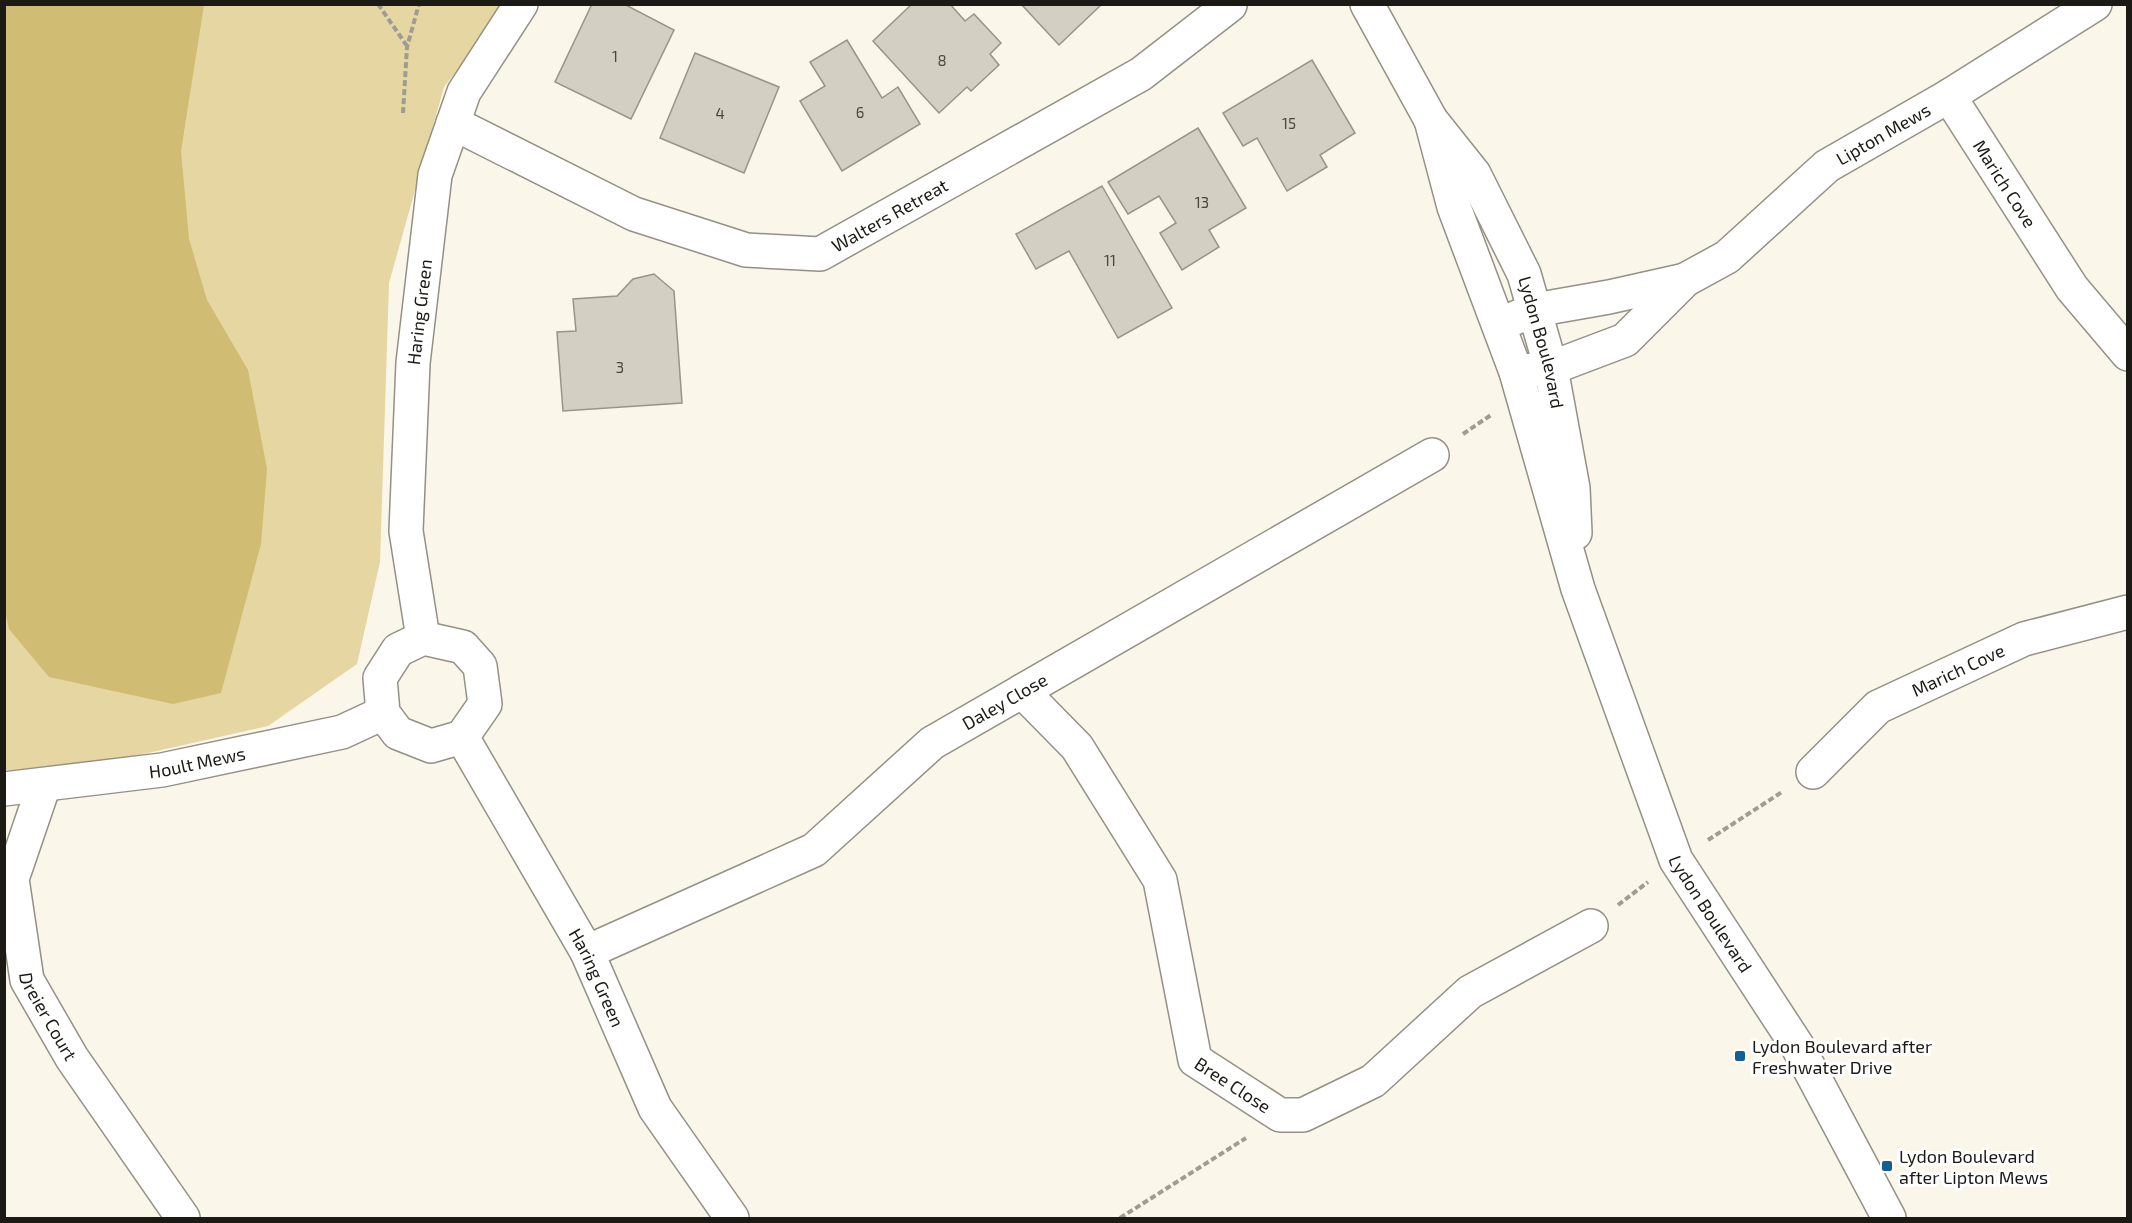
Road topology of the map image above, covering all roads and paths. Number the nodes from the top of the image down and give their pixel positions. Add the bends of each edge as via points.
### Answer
1 (378, 4) edge
2 (419, 4) edge
3 (522, 4) edge
4 (1367, 4) edge
5 (2095, 4) edge
6 (1230, 5) edge
7 (407, 47) junction
8 (1949, 96) junction
9 (403, 113) dead end
10 (1431, 120) junction
11 (453, 123) junction
12 (1685, 280) junction
13 (1534, 310) junction
14 (1498, 326) junction
15 (2127, 354) edge
16 (1551, 368) junction
17 (1516, 372) junction
18 (1432, 455) dead end
19 (1578, 589) junction
20 (2127, 612) edge
21 (423, 638) junction
22 (1022, 691) junction
23 (383, 713) junction
24 (462, 737) junction
25 (1813, 772) dead end
26 (44, 785) junction
27 (4, 789) edge
28 (1591, 926) dead end
29 (587, 952) junction
30 (1280, 1115) junction
31 (183, 1218) edge
32 (732, 1218) edge
33 (1120, 1218) edge
34 (1889, 1218) edge

1 - 7 path
2 - 7 path
3 - 11 street, Haring Green via 464,92
4 - 10 street, Lydon Boulevard
5 - 8 street, Lipton Mews
6 - 11 street, Walters Retreat via 1141,74 820,254 746,250 634,214
7 - 9 path
8 - 12 street, Lipton Mews via 1827,166 1727,257
8 - 15 street, Marich Cove via 2072,288
10 - 13 street, Lydon Boulevard via 1474,174 1524,274
10 - 14 street, Lydon Boulevard via 1454,207
11 - 21 street, Haring Green via 435,175 413,363 406,531
12 - 13 street, Lipton Mews
12 - 16 street, Lipton Mews via 1624,340
13 - 14 street, Lipton Mews
13 - 16 street, Lydon Boulevard
14 - 17 street, Lydon Boulevard
16 - 17 street, Lipton Mews
16 - 19 street, Lydon Boulevard via 1573,488
17 - 19 street, Lydon Boulevard
18 - 22 street, Daley Close
19 - 34 street, Lydon Boulevard via 1676,860 1798,1047
20 - 25 street, Marich Cove via 2024,639 1878,707
21 - 23 street via 398,650 380,678
21 - 24 street via 463,647 480,666 485,704
22 - 29 street, Daley Close via 932,743 814,850
22 - 30 street, Bree Close via 1077,747 1160,880 1195,1060
23 - 24 street via 398,733 431,746
23 - 26 street, Hoult Mews via 342,732 162,770
24 - 29 street, Haring Green
26 - 27 street, Hoult Mews
26 - 31 street, Dreier Court via 12,879 27,980 72,1058
28 - 30 street, Bree Close via 1470,992 1373,1081 1303,1115
29 - 32 street, Haring Green via 655,1108
30 - 33 path

